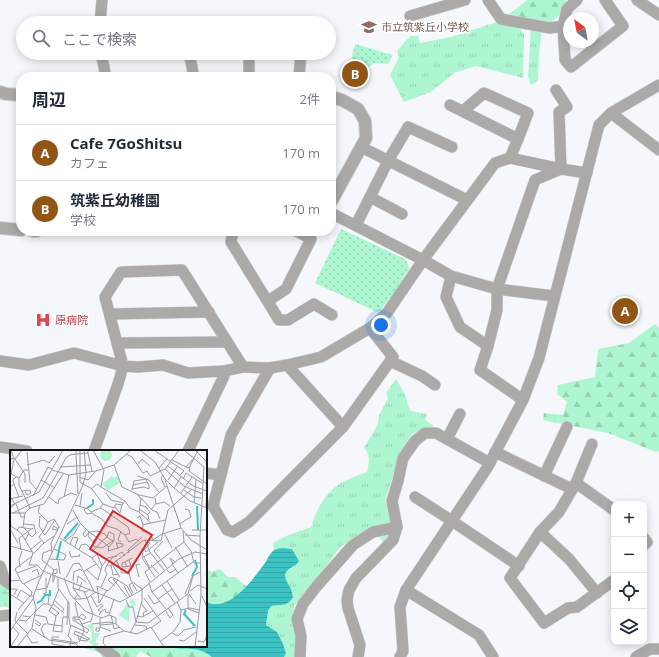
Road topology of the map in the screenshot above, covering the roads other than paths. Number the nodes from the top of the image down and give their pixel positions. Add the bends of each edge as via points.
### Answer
1 (102, 0) edge
2 (466, 0) edge
3 (488, 0) edge
4 (577, 0) edge
5 (605, 0) edge
6 (637, 0) edge
7 (566, 12) edge
8 (659, 15) edge
9 (101, 16) edge
10 (410, 16) dead end
11 (563, 26) edge
12 (599, 45) edge
13 (564, 48) edge
14 (595, 48) edge
15 (102, 60) edge
16 (190, 60) edge
17 (249, 60) edge
18 (300, 60) edge
19 (105, 72) edge
20 (193, 72) edge
21 (249, 72) edge
22 (299, 72) edge
23 (659, 85) edge
24 (556, 90) dead end
25 (0, 92) edge
26 (16, 95) edge
27 (336, 98) edge
28 (450, 105) dead end
29 (463, 111) junction
30 (611, 113) junction
31 (518, 139) junction
32 (361, 147) junction
33 (452, 147) dead end
34 (659, 150) edge
35 (510, 158) junction
36 (388, 161) junction
37 (561, 170) junction
38 (587, 173) junction
39 (336, 193) edge
40 (370, 198) junction
41 (467, 200) junction
42 (402, 214) dead end
43 (336, 216) edge
44 (356, 226) junction
45 (0, 228) edge
46 (16, 230) edge
47 (232, 236) edge
48 (305, 236) edge
49 (423, 260) junction
50 (451, 276) junction
51 (497, 289) junction
52 (554, 296) junction
53 (268, 301) junction
54 (209, 312) junction
55 (110, 314) junction
56 (332, 315) dead end
57 (370, 328) junction
58 (227, 342) junction
59 (117, 343) junction
60 (488, 346) junction
61 (0, 361) edge
62 (390, 361) junction
63 (123, 366) junction
64 (287, 366) junction
65 (243, 367) junction
66 (270, 368) junction
67 (224, 371) junction
68 (435, 385) dead end
69 (523, 400) junction
70 (460, 414) dead end
71 (567, 426) dead end
72 (343, 427) junction
73 (447, 439) junction
74 (592, 444) dead end
75 (0, 447) edge
76 (20, 450) edge
77 (94, 450) edge
78 (188, 450) edge
79 (495, 452) junction
80 (490, 462) junction
81 (207, 473) edge
82 (221, 475) junction
83 (544, 476) junction
84 (574, 486) junction
85 (415, 497) dead end
86 (611, 508) edge
87 (452, 521) junction
88 (397, 528) junction
89 (540, 532) junction
90 (0, 566) edge
91 (519, 566) junction
92 (611, 582) edge
93 (10, 584) edge
94 (406, 590) junction
95 (597, 593) junction
96 (10, 615) edge
97 (0, 616) edge
98 (101, 647) edge
99 (659, 648) edge
100 (115, 657) edge
101 (300, 657) edge
102 (358, 657) edge
103 (400, 657) edge
104 (493, 657) edge
105 (636, 657) edge

1 - 9 street
2 - 10 street
3 - 11 street via 501,19 550,28
4 - 7 street
5 - 12 street via 623,26
6 - 8 street
13 - 14 street via 565,60 571,67
15 - 19 street
16 - 20 street
17 - 21 street
18 - 22 street
23 - 30 street
24 - 37 street via 567,107 559,112
25 - 26 street
27 - 32 street via 358,109 365,121 366,138
28 - 29 street
29 - 31 street
29 - 31 street via 484,93 528,113
30 - 34 street
30 - 38 street via 599,125
31 - 35 street
32 - 36 street
32 - 39 street
33 - 36 street via 408,127
35 - 37 street
35 - 41 street via 495,163
36 - 40 street
36 - 41 street
37 - 38 street
37 - 51 street via 535,180
38 - 52 street
40 - 42 street
40 - 44 street
41 - 49 street
43 - 44 street
44 - 49 street
45 - 46 street
47 - 53 street via 231,242
48 - 53 street via 311,239 286,289
49 - 50 street
49 - 57 street via 387,313
50 - 51 street
50 - 60 street via 446,296 460,327
51 - 52 street
51 - 60 street via 497,310
52 - 69 street via 539,358
53 - 56 street via 279,320 288,320 314,304
54 - 55 street
54 - 55 street via 182,270 121,272 105,298
54 - 58 street
55 - 59 street
57 - 62 street via 393,357
57 - 64 street via 321,357
58 - 59 street
58 - 65 street
59 - 63 street
60 - 69 street via 480,370
61 - 63 street via 29,365 74,353
62 - 68 street
62 - 72 street
63 - 67 street via 163,366 188,372
63 - 77 street
64 - 66 street
64 - 72 street
65 - 66 street
65 - 67 street
66 - 82 street via 231,435
67 - 78 street via 224,376
69 - 79 street
70 - 73 street
71 - 83 street
72 - 82 street via 249,522 233,532 227,530 213,506
73 - 80 street
73 - 88 street via 436,433 424,432 403,458 392,501
74 - 84 street
75 - 76 street
79 - 80 street
79 - 83 street
80 - 87 street
81 - 82 street
83 - 84 street
84 - 86 street
84 - 89 street via 559,512
85 - 87 street
87 - 91 street
87 - 94 street
88 - 101 street via 373,532 353,545 303,604 297,619 301,636
88 - 102 street via 392,540 356,578 349,590 348,608 360,645
89 - 91 street
89 - 95 street via 569,560
90 - 93 street via 5,581
91 - 95 street via 510,578 544,623
92 - 95 street
94 - 103 street via 400,607 403,650
94 - 104 street via 480,635
96 - 97 street
98 - 100 street
99 - 105 street via 650,649

